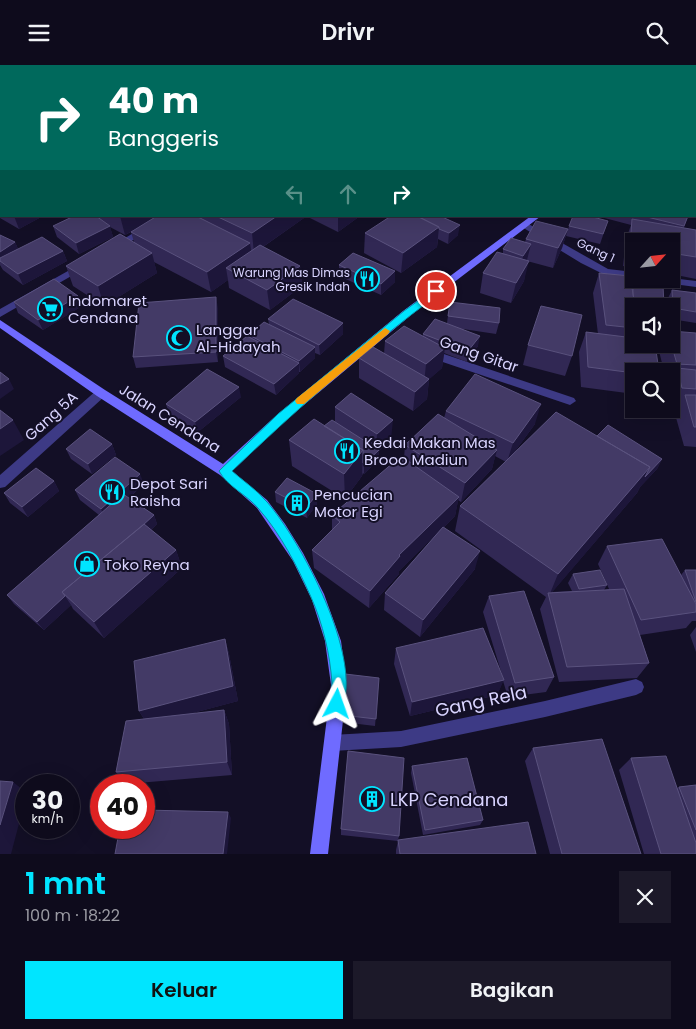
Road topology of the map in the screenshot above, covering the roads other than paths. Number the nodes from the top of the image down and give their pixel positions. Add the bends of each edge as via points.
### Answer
1 (166, 217) edge
2 (536, 217) edge
3 (526, 225) junction
4 (625, 274) edge
5 (680, 282) edge
6 (696, 284) edge
7 (0, 314) edge
8 (0, 323) edge
9 (415, 349) edge
10 (100, 393) junction
11 (570, 401) dead end
12 (224, 471) junction
13 (0, 483) edge
14 (636, 687) dead end
15 (332, 743) junction
16 (319, 854) edge

1 - 7 street
2 - 3 street
3 - 4 street, Gang 1 via 584,261 606,271
3 - 12 street via 407,313 383,338 282,417
5 - 6 street
8 - 10 street, Jalan Cendana
9 - 11 street, Gang Gitar
10 - 12 street, Jalan Cendana
10 - 13 street, Gang 5A
12 - 15 street, Jalan Cendana via 262,504 280,528 318,599 333,641 339,685
14 - 15 street, Gang Rela via 400,739
15 - 16 street, Jalan Cendana

